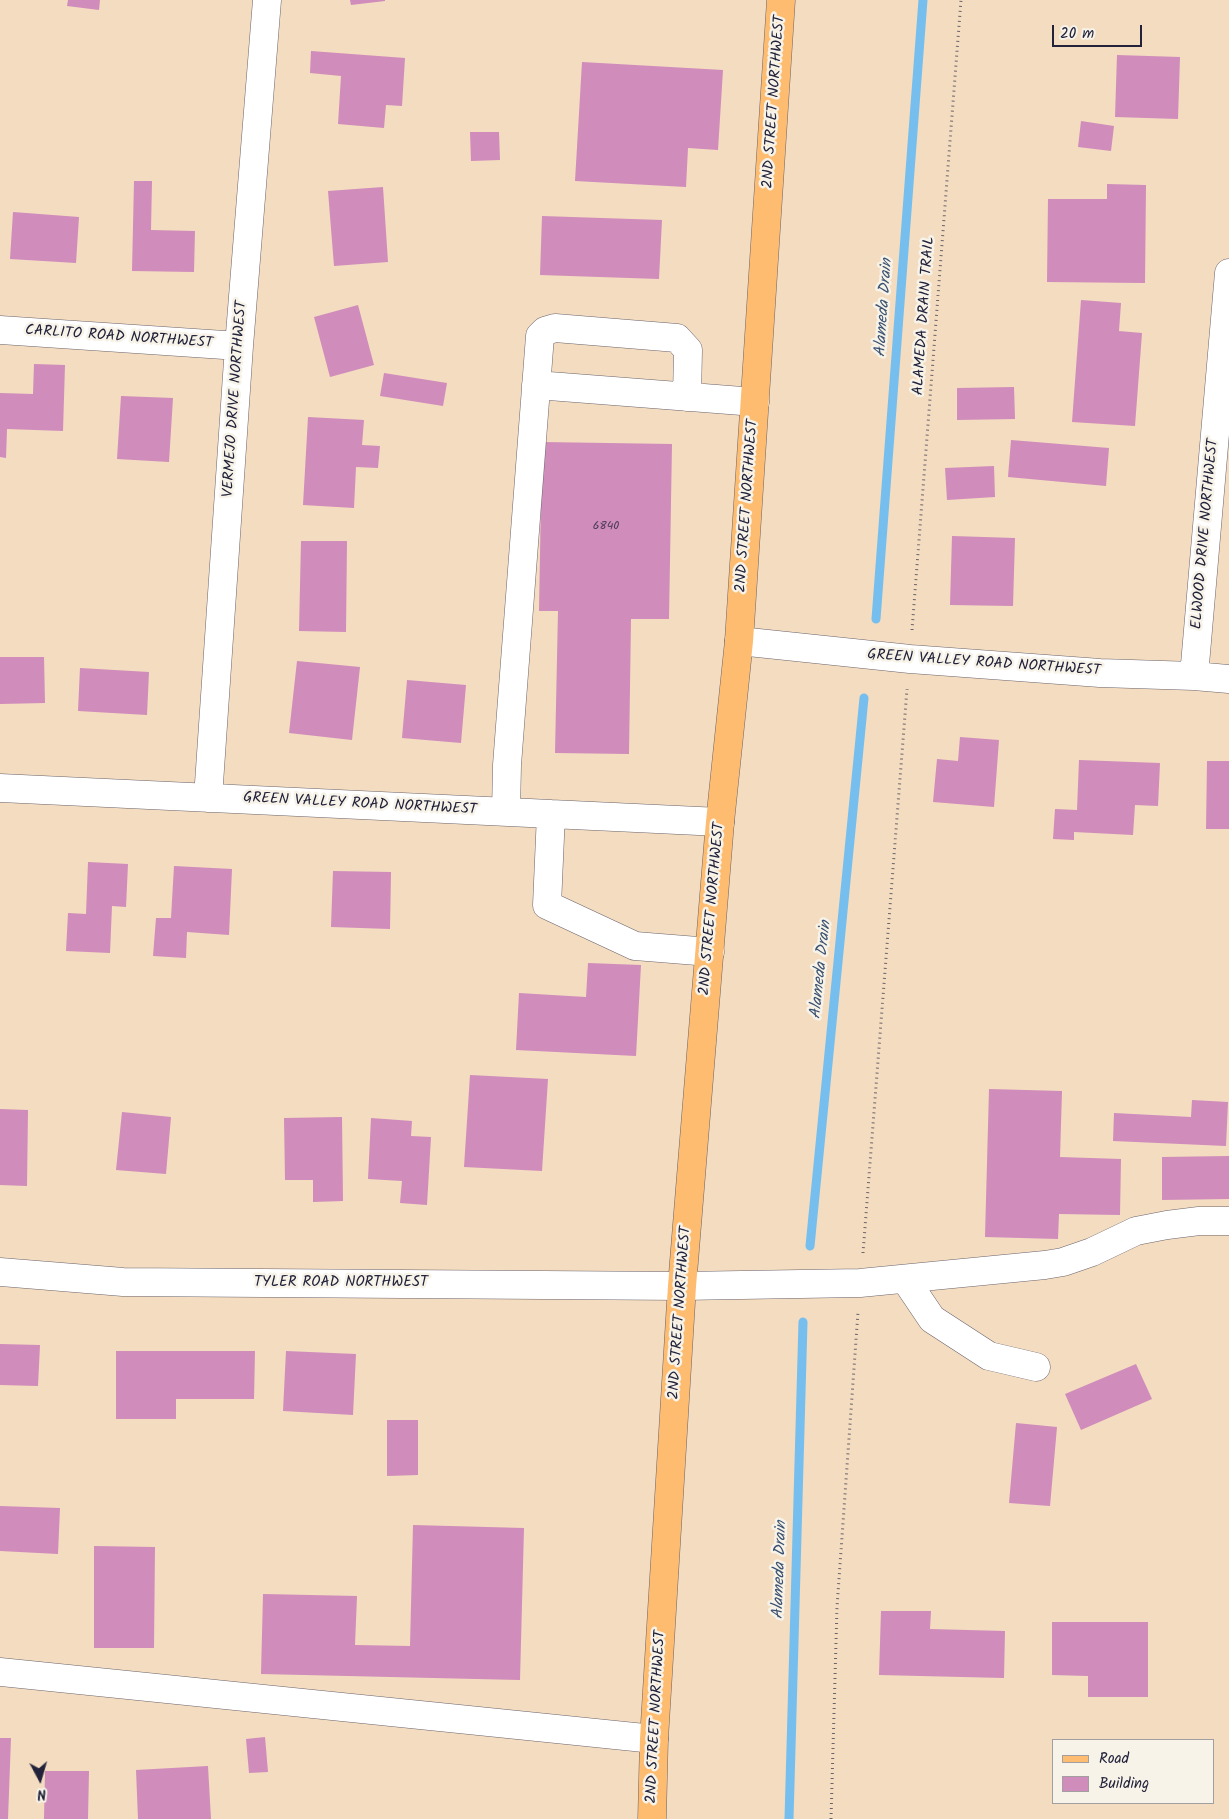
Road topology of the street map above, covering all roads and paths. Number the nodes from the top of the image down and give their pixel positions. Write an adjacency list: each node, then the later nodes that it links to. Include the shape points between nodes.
1 (267, 0): 6 (street, VERMEJO DRIVE NORTHWEST)
2 (781, 0): 9 (main road, 2ND STREET NORTHWEST)
3 (961, 0): 10 (path, ALAMEDA DRAIN TRAIL)
4 (1229, 273): 12 (street, ELWOOD DRIVE NORTHWEST)
5 (0, 330): 6 (street, CARLITO ROAD NORTHWEST)
6 (239, 346): 15 (street, VERMEJO DRIVE NORTHWEST)
7 (536, 385): 8 (street); 8 (street, via 540,336 555,328 677,338 688,350); 16 (street)
8 (687, 396): 9 (street)
9 (755, 402): 11 (main road, 2ND STREET NORTHWEST)
10 (912, 634)
11 (740, 641): 12 (street, GREEN VALLEY ROAD NORTHWEST, via 919,660); 18 (main road, 2ND STREET NORTHWEST)
12 (1194, 676): 13 (street, GREEN VALLEY ROAD NORTHWEST)
13 (1229, 679)
14 (0, 788): 15 (street, GREEN VALLEY ROAD NORTHWEST)
15 (208, 798): 16 (street, GREEN VALLEY ROAD NORTHWEST)
16 (506, 812): 17 (street, GREEN VALLEY ROAD NORTHWEST)
17 (551, 814): 18 (street, GREEN VALLEY ROAD NORTHWEST); 19 (street, via 547,905 635,946)
18 (720, 822): 19 (main road, 2ND STREET NORTHWEST)
19 (710, 952): 23 (main road, 2ND STREET NORTHWEST)
20 (1229, 1221): 22 (street, TYLER ROAD NORTHWEST, via 1191,1222 1136,1232 1092,1252 1054,1264)
21 (0, 1272): 23 (street, TYLER ROAD NORTHWEST, via 123,1282)
22 (905, 1280): 23 (street, TYLER ROAD NORTHWEST); 24 (street, via 932,1318 989,1356)
23 (682, 1286): 26 (main road, 2ND STREET NORTHWEST)
24 (1036, 1367)
25 (0, 1672): 26 (street)
26 (654, 1739): 27 (main road, 2ND STREET NORTHWEST)
27 (652, 1819)

